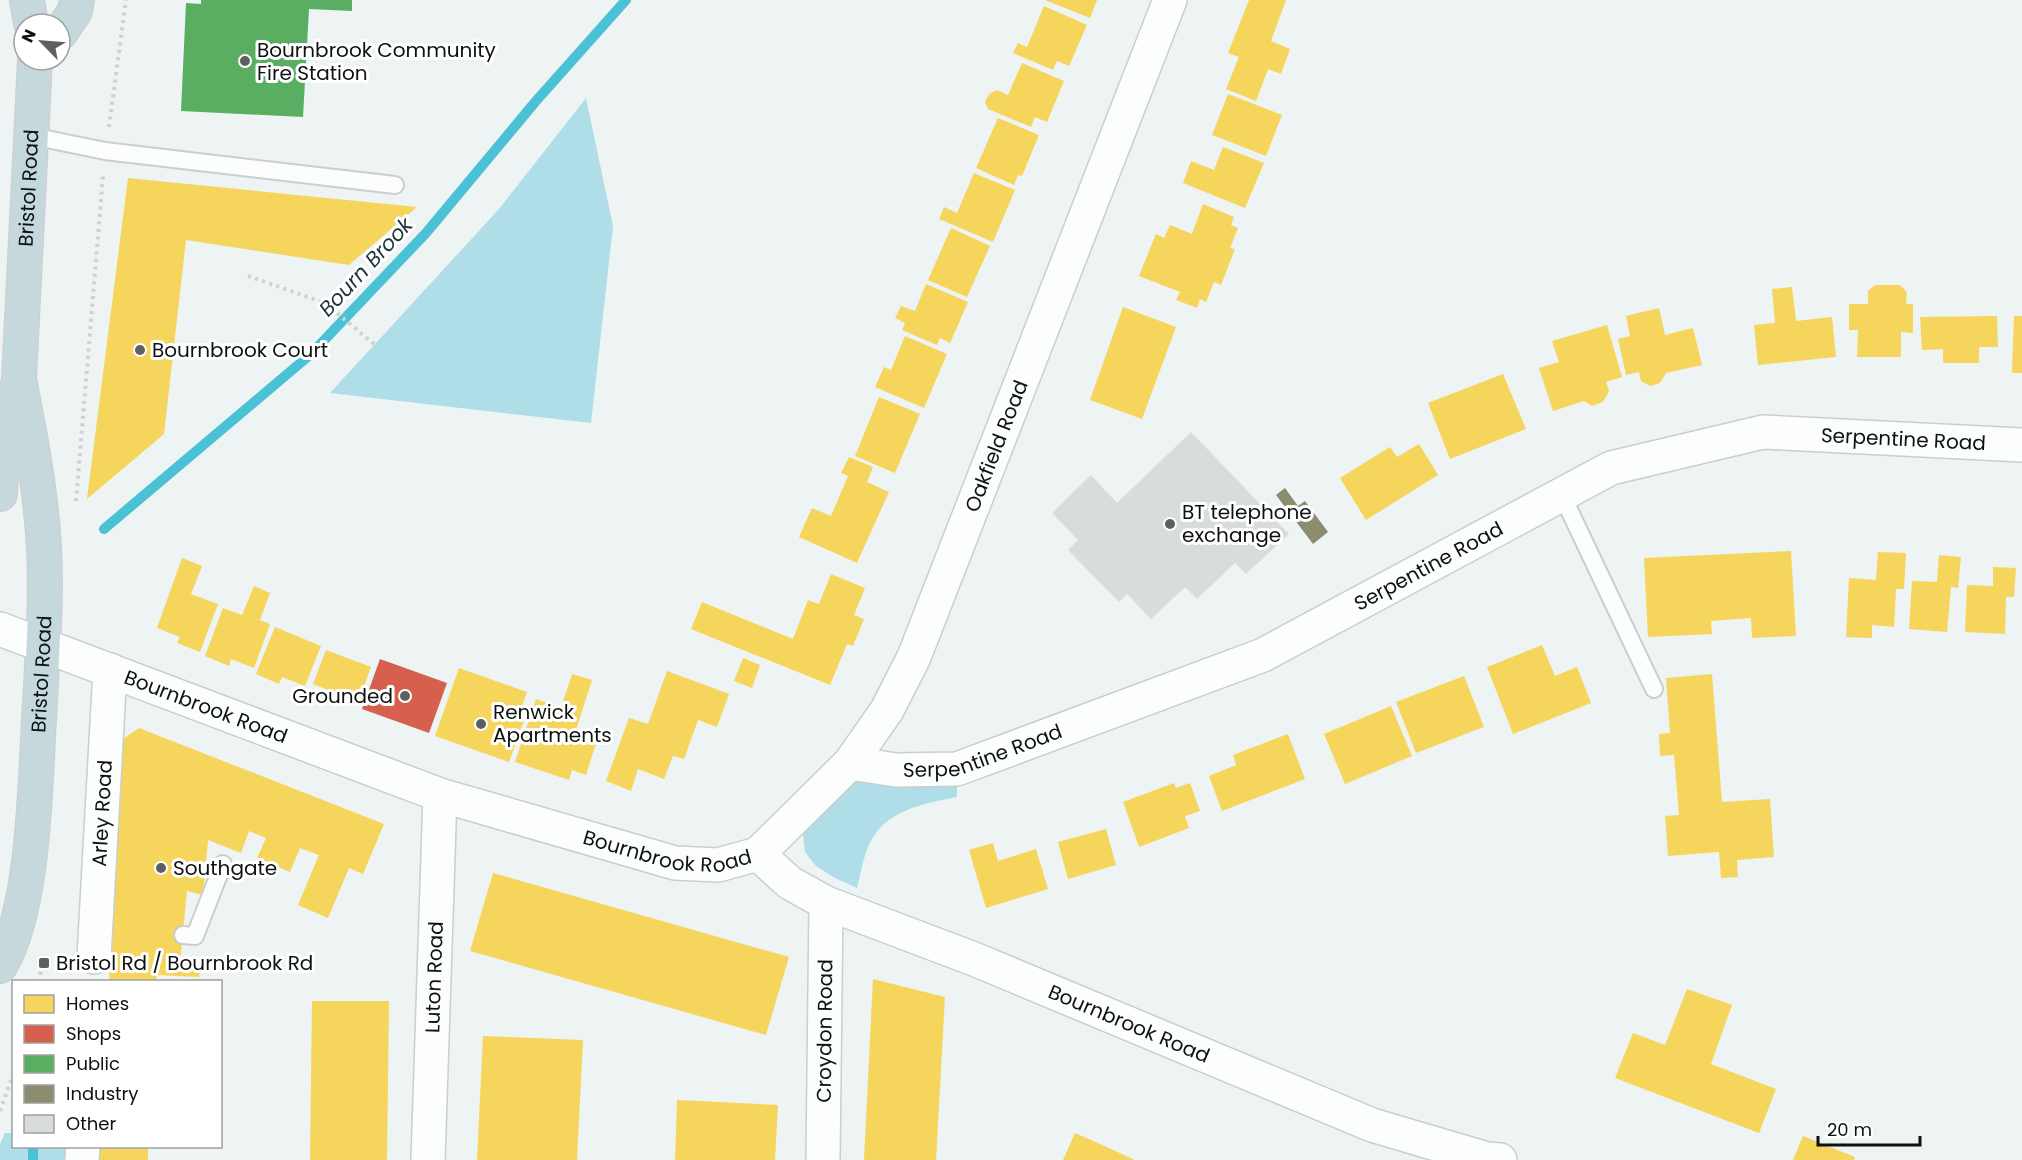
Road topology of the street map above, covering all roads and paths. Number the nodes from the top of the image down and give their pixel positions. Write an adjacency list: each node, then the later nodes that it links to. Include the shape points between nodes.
1 (77, 0): 4 (highway)
2 (126, 0): 7 (path)
3 (1170, 0): 19 (street, Oakfield Road, via 914,657 887,710)
4 (72, 15)
5 (37, 72): 6 (highway, Bristol Road)
6 (32, 136): 7 (lane); 11 (highway, Bristol Road)
7 (105, 151): 8 (lane)
8 (395, 185)
9 (248, 276): 10 (path, via 325,303)
10 (374, 344)
11 (19, 380): 13 (highway, Bristol Road); 16 (highway, Bristol Road, via 43,535)
12 (2022, 445): 14 (street, Serpentine Road, via 1763,432 1611,468)
13 (0, 494)
14 (1562, 495): 18 (lane); 19 (street, Serpentine Road, via 1263,656 957,769 896,770)
15 (0, 629): 16 (street, Bournbrook Road)
16 (43, 644): 17 (street, Bournbrook Road); 26 (highway, Bristol Road, via 26,880 12,947)
17 (110, 670): 20 (street, Bournbrook Road); 25 (street, Arley Road)
18 (1654, 689)
19 (850, 763): 21 (street, Oakfield Road)
20 (440, 795): 21 (street, Bournbrook Road, via 675,863 718,865); 29 (street, Luton Road)
21 (758, 854): 23 (street, Bournbrook Road, via 790,883)
22 (223, 864): 24 (lane, via 195,936)
23 (826, 903): 30 (street, Croydon Road); 31 (street, Bournbrook Road, via 974,959 1372,1125)
24 (183, 934)
25 (98, 953)
26 (0, 966)
27 (12, 1077): 28 (path)
28 (0, 1111)
29 (428, 1160)
30 (823, 1160)
31 (1490, 1160)

